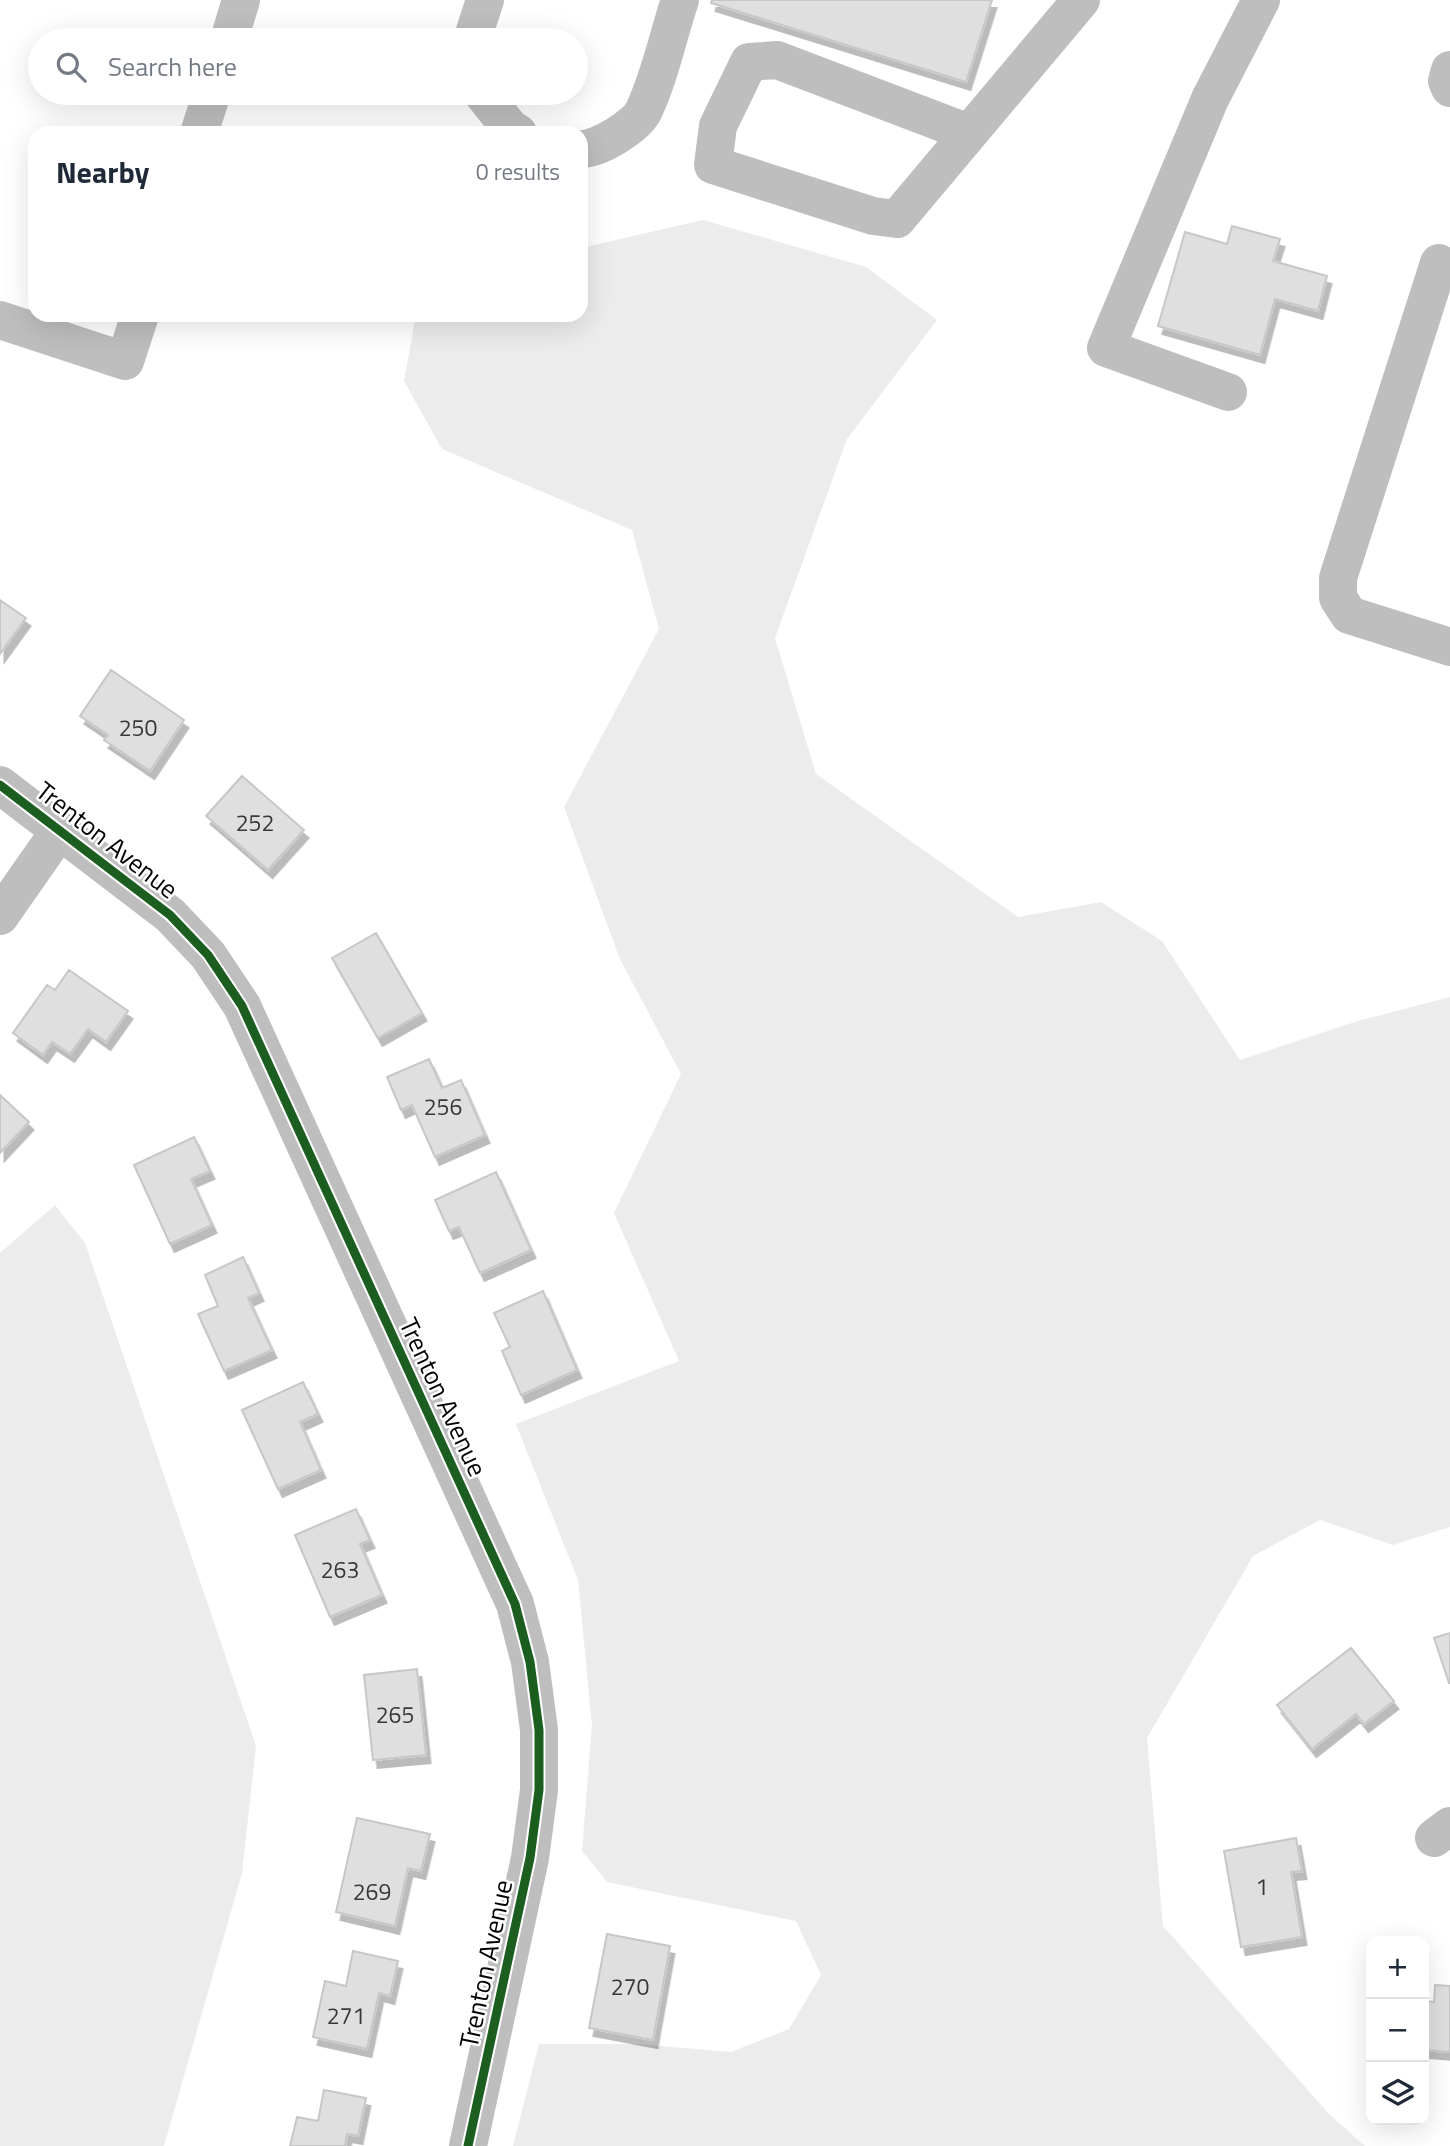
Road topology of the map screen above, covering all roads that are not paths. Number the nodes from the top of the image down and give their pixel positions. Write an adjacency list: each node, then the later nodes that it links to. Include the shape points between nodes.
1 (241, 0): 6 (street)
2 (485, 0): 7 (street)
3 (680, 0): 15 (street, via 643,112 614,137)
4 (1080, 0): 14 (street)
5 (1261, 0): 19 (street, via 1210,99 1106,348)
6 (233, 28)
7 (476, 28)
8 (1450, 70): 9 (street)
9 (1450, 88)
10 (208, 105): 12 (street)
11 (492, 105): 13 (street)
12 (202, 126)
13 (508, 126)
14 (969, 133): 14 (street, via 897,219 873,216 713,164 718,126 749,62 777,60)
15 (588, 149)
16 (1439, 263): 20 (street, via 1338,578 1338,598 1349,615)
17 (0, 320): 18 (street, via 125,361)
18 (138, 322)
19 (1228, 392)
20 (1450, 647)
21 (0, 785): 22 (street, Trenton Avenue)
22 (60, 830): 23 (street); 24 (street, Trenton Avenue, via 170,915 208,955 242,1006 514,1604 532,1675 539,1730 539,1790 530,1858)
23 (0, 916)
24 (468, 2146)

